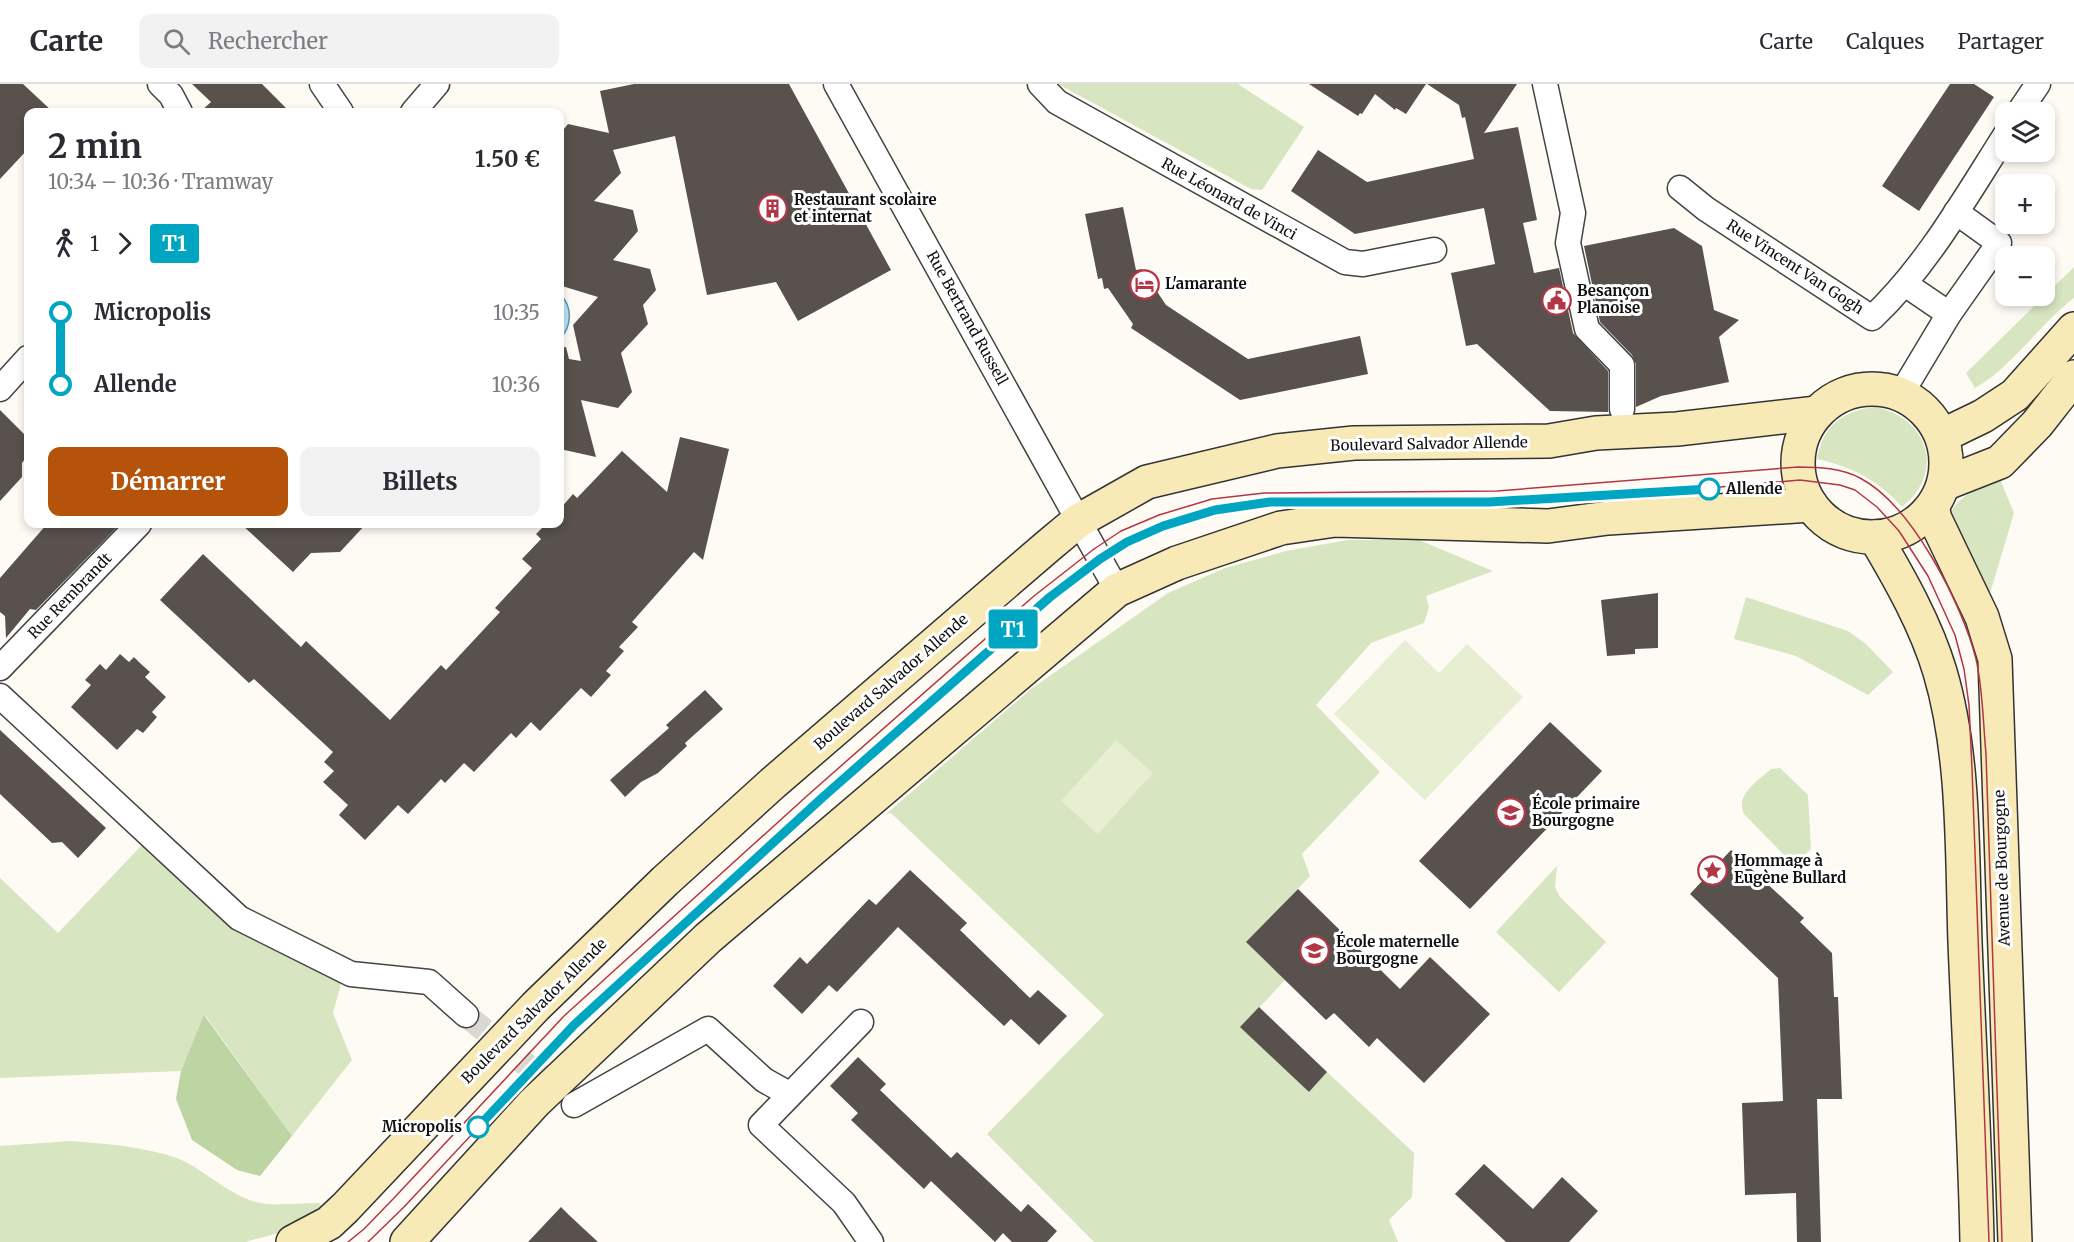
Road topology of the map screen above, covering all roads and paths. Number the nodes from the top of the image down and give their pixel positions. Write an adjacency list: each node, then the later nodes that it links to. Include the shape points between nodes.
1 (160, 84): 7 (street)
2 (322, 84): 8 (street)
3 (437, 84): 9 (street)
4 (836, 84): 26 (street, Rue Bertrand Russell)
5 (1041, 84): 13 (street, Rue Léonard de Vinci, via 1057,102 1345,262 1363,264)
6 (1545, 84): 21 (street, via 1573,213 1568,243 1587,329 1622,365)
7 (178, 108)
8 (337, 108)
9 (416, 108)
10 (1995, 151): 12 (street, Rue Vincent Van Gogh)
11 (1680, 188): 14 (street, Rue Vincent Van Gogh, via 1872,318)
12 (1956, 212): 14 (street, Rue Vincent Van Gogh); 15 (street, via 1999,243)
13 (1434, 250)
14 (1905, 284): 15 (street)
15 (1949, 314): 20 (street)
16 (2074, 329): 23 (street, via 2014,395 1983,416)
17 (24, 362): 19 (street)
18 (2074, 377): 24 (street, via 2000,462)
19 (2, 386)
20 (1901, 394): 22 (street, via 1879,389 1856,390); 23 (street, via 1924,410)
21 (1622, 409)
22 (1817, 413): 25 (street, via 1799,448 1800,480); 26 (street, Boulevard Salvador Allende, via 1677,429 1596,433 1549,441 1354,443 1277,451 1146,482)
23 (1941, 433): 24 (street, via 1946,458)
24 (1938, 495): 28 (street, via 1911,527); 40 (street, Avenue de Bourgogne, via 1935,519 1982,617 1995,659)
25 (1811, 505): 28 (street, via 1828,523 1851,534); 29 (street, via 1608,518 1548,526 1335,519 1281,528 1177,563)
26 (1078, 521): 29 (street, Rue Bertrand Russell); 36 (street, Boulevard Salvador Allende, via 664,881 536,1006 345,1208 329,1223)
27 (135, 528): 30 (street, Rue Rembrandt)
28 (1875, 537): 39 (street, via 1933,650 1953,734 1961,819)
29 (1117, 591): 37 (street, via 708,938 527,1111)
30 (0, 668)
31 (0, 696): 32 (street, via 239,918 351,974 429,982)
32 (466, 1015)
33 (861, 1022): 34 (street)
34 (789, 1094): 35 (street, via 764,1080 708,1029); 38 (street, via 761,1125 844,1203)
35 (574, 1105)
36 (293, 1242)
37 (407, 1242)
38 (871, 1242)
39 (1977, 1242)
40 (2015, 1242)

